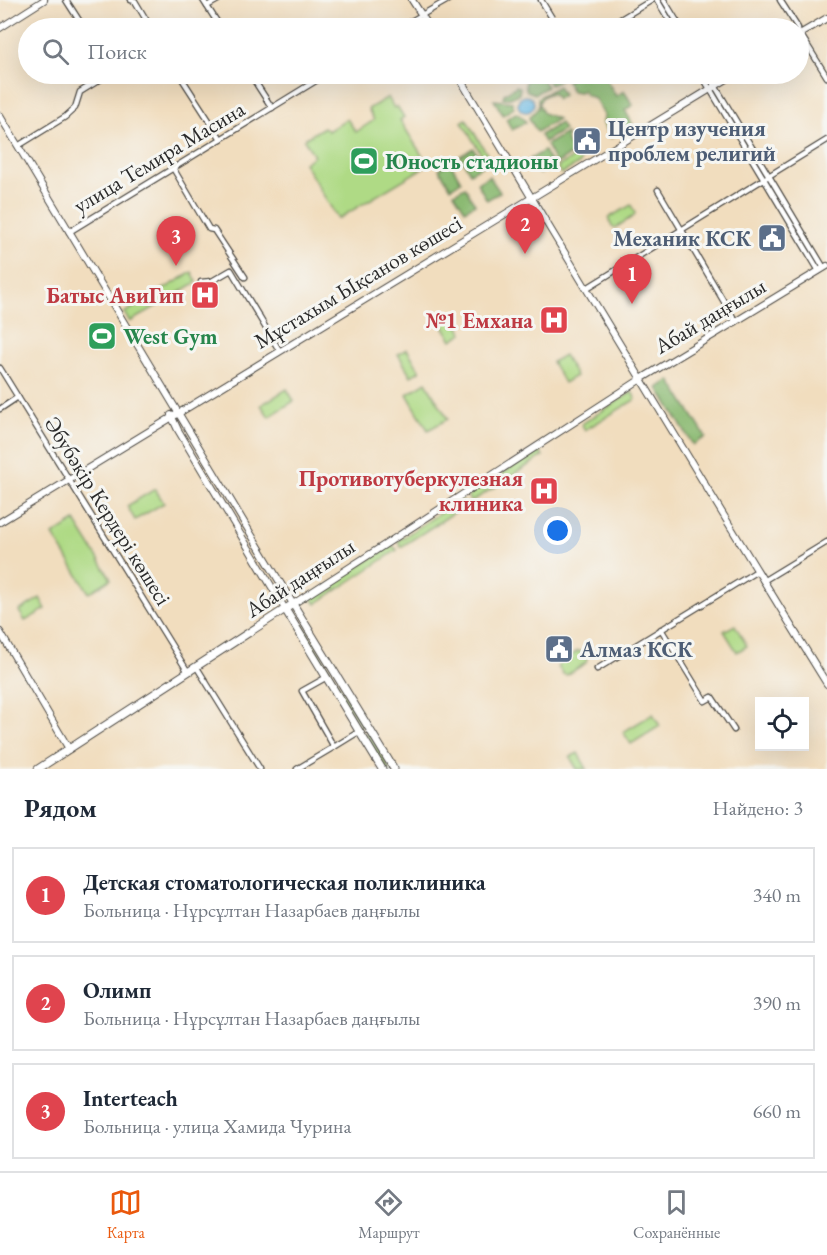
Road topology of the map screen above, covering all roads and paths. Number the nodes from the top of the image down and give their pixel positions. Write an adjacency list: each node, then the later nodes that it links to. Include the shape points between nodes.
1 (44, 0): 26 (street)
2 (66, 0): 14 (street)
3 (132, 0): 15 (street)
4 (203, 0): 12 (street)
5 (218, 0): 12 (street)
6 (412, 0): 13 (street)
7 (448, 0): 13 (street)
8 (541, 0): 19 (street)
9 (654, 0): 20 (street); 21 (street)
10 (664, 0): 22 (street)
11 (780, 0): 23 (street)
12 (207, 6): 16 (street)
13 (422, 15): 17 (street); 18 (street)
14 (78, 18)
15 (145, 18)
16 (215, 18)
17 (417, 18)
18 (424, 18)
19 (552, 18)
20 (623, 18)
21 (667, 18)
22 (675, 18)
23 (791, 18)
24 (827, 18): 25 (street)
25 (809, 27)
26 (0, 28)
27 (809, 48): 28 (street)
28 (827, 77)
29 (93, 84): 42 (street, via 80,92 75,108 65,117)
30 (185, 84): 40 (street)
31 (256, 84): 38 (street)
32 (311, 84): 38 (street, улица Темира Масина)
33 (464, 84): 46 (street)
34 (710, 84): 37 (street)
35 (712, 84): 37 (street)
36 (718, 84): 37 (street, Мұстахым Ықсанов көшесі)
37 (713, 87): 44 (street); 46 (street, Мұстахым Ықсанов көшесі)
38 (272, 108): 40 (street, улица Темира Масина)
39 (0, 116): 42 (street)
40 (221, 139): 43 (street, улица Темира Масина)
41 (827, 140): 44 (street)
42 (18, 146): 47 (street)
43 (173, 168): 47 (street, улица Темира Масина); 50 (street, via 209,229 214,230)
44 (767, 178): 48 (street); 49 (street)
45 (658, 190): 48 (street)
46 (531, 197): 52 (street); 54 (street, Мұстахым Ықсанов көшесі)
47 (69, 231): 58 (street)
48 (681, 231): 52 (street); 53 (street)
49 (824, 269): 53 (street, Абай даңғылы)
50 (244, 277)
51 (201, 282): 54 (street, via 231,270)
52 (587, 288): 56 (street)
53 (736, 321): 56 (street, Абай даңғылы)
54 (279, 350): 60 (street, Мұстахым Ықсанов көшесі)
55 (0, 368): 57 (street, Әбубәкір Кердері көшесі)
56 (641, 379): 65 (street); 67 (street, Абай даңғылы)
57 (18, 398): 59 (street); 62 (street, Әбубәкір Кердері көшесі)
58 (173, 405): 60 (street); 61 (street)
59 (0, 409)
60 (178, 413): 61 (street, Мұстахым Ықсанов көшесі); 67 (street)
61 (171, 418): 62 (street, Мұстахым Ықсанов көшесі); 68 (street)
62 (69, 479): 63 (street, Мұстахым Ықсанов көшесі); 73 (street, Әбубәкір Кердері көшесі)
63 (0, 522)
64 (827, 542): 66 (street)
65 (757, 571): 66 (street); 69 (street)
66 (763, 581): 75 (street)
67 (293, 604): 68 (main road, Абай даңғылы); 76 (main road)
68 (285, 609): 71 (main road, Абай даңғылы); 74 (main road)
69 (661, 629): 72 (street); 77 (street, via 705,701 712,697)
70 (0, 632): 80 (street)
71 (196, 666): 73 (main road, Абай даңғылы); 82 (street)
72 (597, 669)
73 (188, 672): 80 (main road, Абай даңғылы)
74 (327, 676): 78 (main road); 79 (street, via 302,691)
75 (827, 684)
76 (368, 726): 78 (main road); 85 (main road)
77 (734, 730)
78 (360, 731): 79 (street); 84 (main road)
79 (334, 747): 83 (street)
80 (69, 749): 81 (main road, Абай даңғылы)
81 (38, 769)
82 (260, 769)
83 (297, 769)
84 (382, 769)
85 (394, 769)

